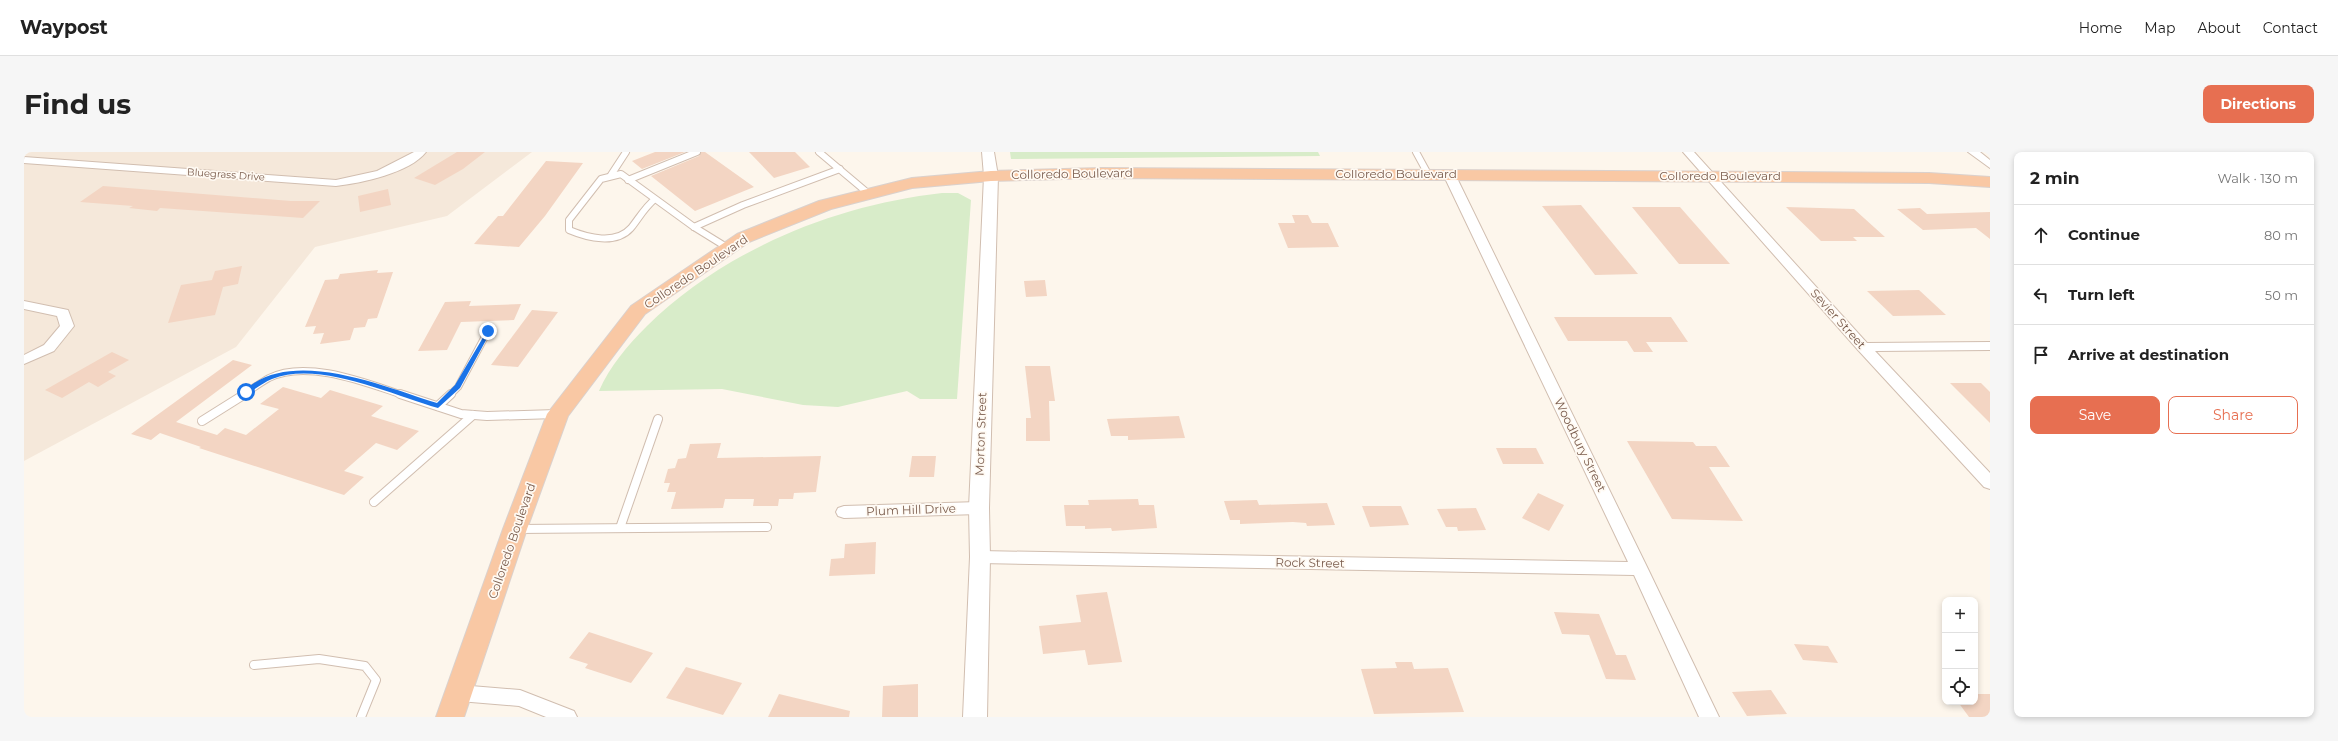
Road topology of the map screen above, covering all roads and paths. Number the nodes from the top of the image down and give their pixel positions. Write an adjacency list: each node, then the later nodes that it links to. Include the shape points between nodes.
1 (421, 152): 9 (street, Bluegrass Drive, via 391,169 362,180 336,183)
2 (626, 152): 14 (lane)
3 (697, 152): 17 (lane)
4 (819, 152): 11 (lane)
5 (988, 152): 15 (street, Morton Street)
6 (1416, 152): 12 (lane)
7 (1688, 152): 16 (street, Sevier Street)
8 (1973, 152): 10 (street)
9 (24, 160)
10 (1990, 165)
11 (840, 170): 19 (lane); 21 (lane, via 743,205)
12 (1428, 174): 13 (highway, Colloredo Boulevard); 15 (highway, Colloredo Boulevard, via 1102,173)
13 (1448, 174): 16 (highway, Colloredo Boulevard); 41 (street, Woodbury Street)
14 (612, 175): 17 (lane, via 620,174); 20 (lane, via 601,179 569,220 569,230 581,236 622,236 645,206)
15 (991, 176): 19 (highway, Colloredo Boulevard, via 912,183); 35 (street, Morton Street)
16 (1711, 176): 18 (highway, Colloredo Boulevard, via 1929,178); 26 (street, Sevier Street)
17 (628, 180): 20 (lane)
18 (1990, 182)
19 (869, 194): 22 (highway, Colloredo Boulevard, via 825,205 743,238)
20 (655, 199): 21 (lane)
21 (694, 227): 22 (lane)
22 (728, 248): 29 (highway, Colloredo Boulevard, via 638,310)
23 (24, 305): 27 (street, via 63,313 67,326 48,348)
24 (488, 331): 28 (lane, via 458,387)
25 (1990, 346): 26 (street)
26 (1863, 348): 33 (street, Sevier Street)
27 (24, 360)
28 (438, 406): 30 (lane, via 461,414); 32 (lane, via 346,376 308,372 286,373 270,378)
29 (558, 414): 30 (lane); 39 (highway, Colloredo Boulevard)
30 (473, 415): 34 (lane)
31 (658, 419): 38 (lane)
32 (202, 421)
33 (1990, 483)
34 (374, 502)
35 (979, 508): 36 (street, Plum Hill Drive); 40 (street, Morton Street)
36 (844, 512)
37 (767, 527): 38 (lane)
38 (620, 528): 39 (lane)
39 (515, 529): 43 (highway, Colloredo Boulevard)
40 (980, 557): 41 (street, Rock Street); 47 (street, Morton Street)
41 (1640, 569): 48 (street, Woodbury Street)
42 (254, 665): 44 (lane, via 319,659 365,666 376,680)
43 (459, 693): 45 (highway, Colloredo Boulevard); 46 (street, via 520,698)
44 (361, 717)
45 (450, 717)
46 (567, 717)
47 (975, 717)
48 (1709, 717)

